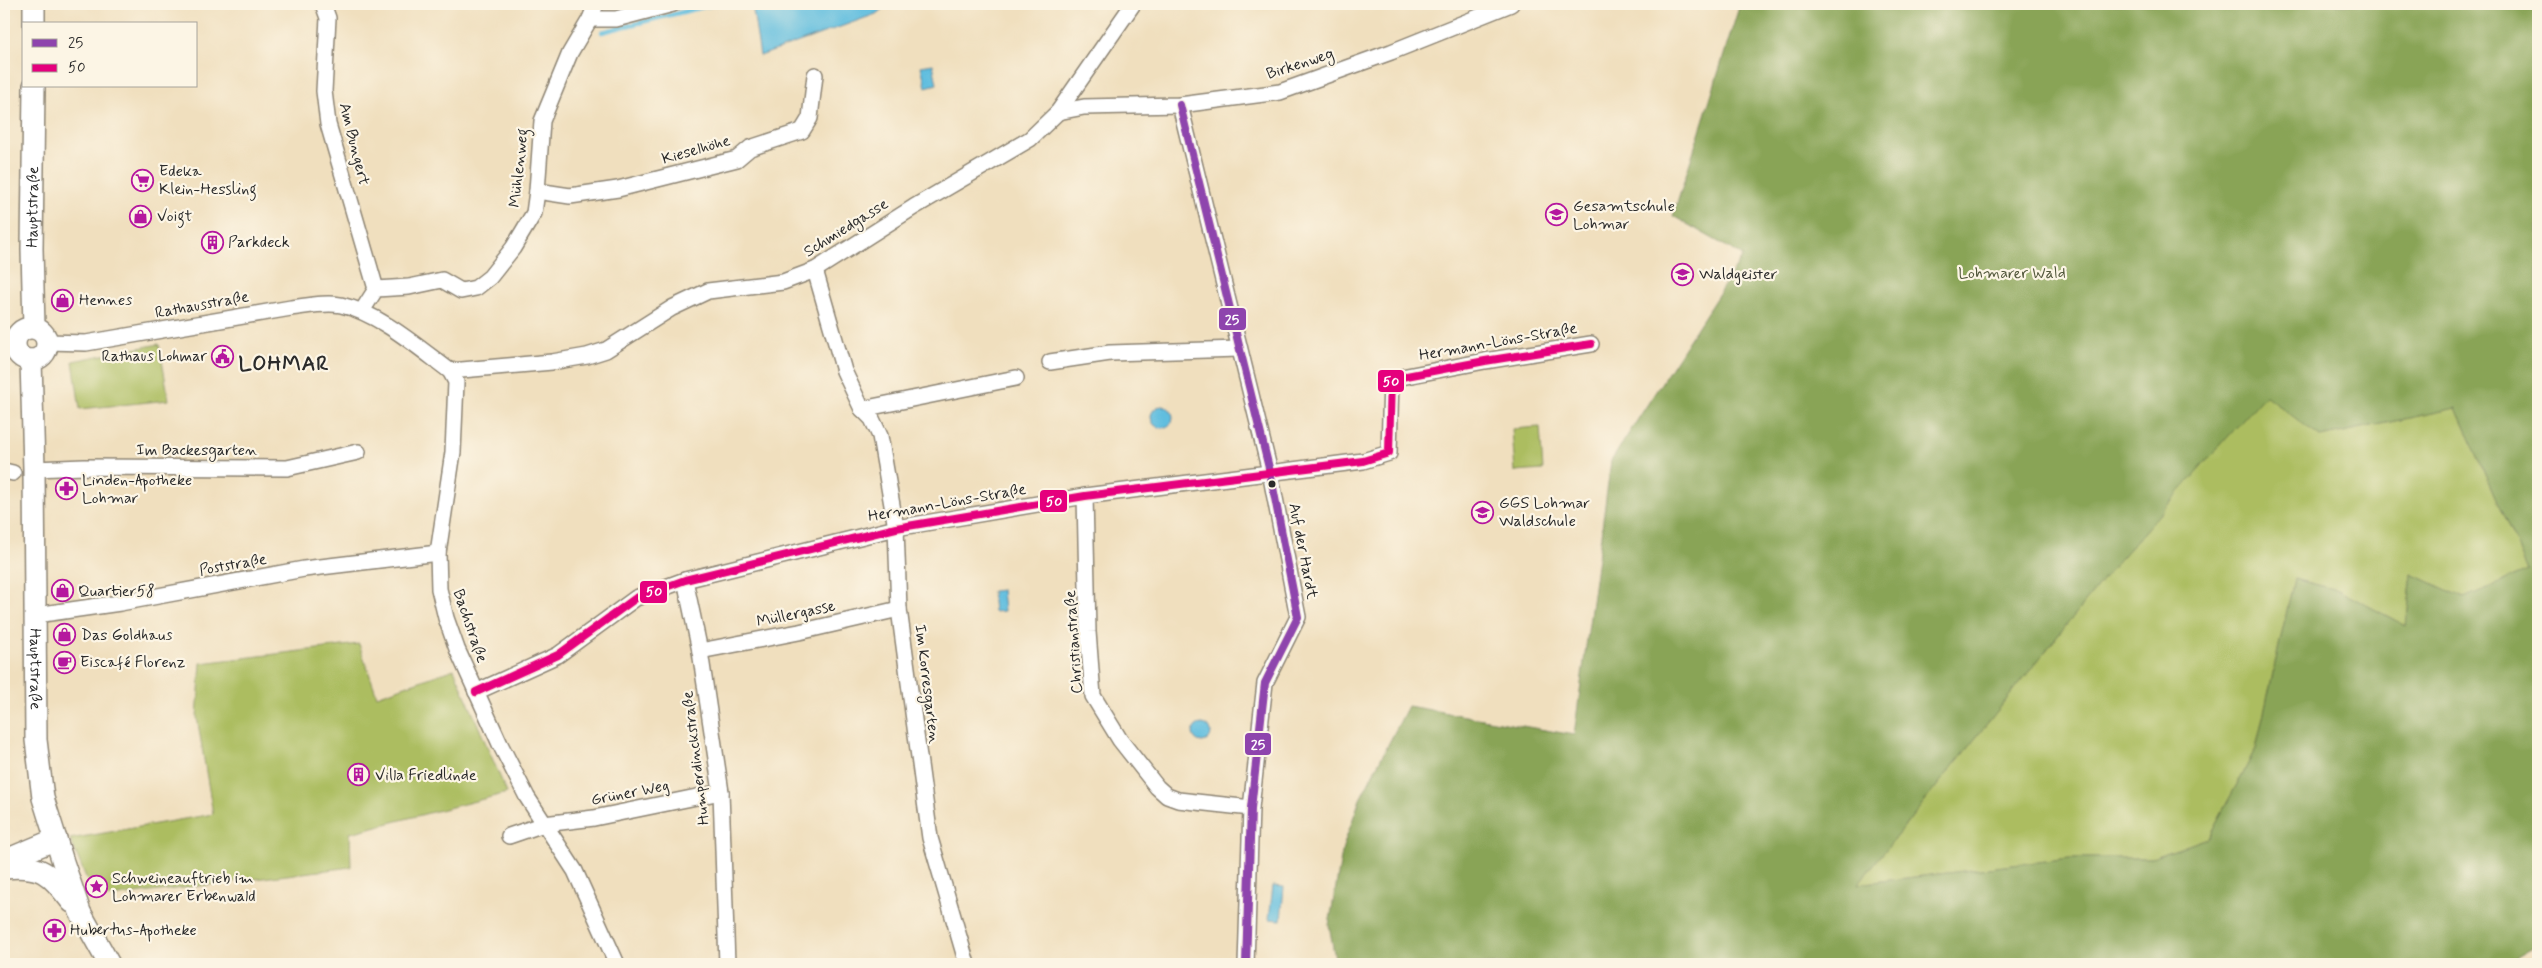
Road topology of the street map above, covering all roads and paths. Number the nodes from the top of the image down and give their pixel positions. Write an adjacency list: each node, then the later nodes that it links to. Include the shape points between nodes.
1 (34, 4): 8 (main road)
2 (323, 4): 15 (street, Am Bungert, via 328,18 324,91 328,124)
3 (596, 4): 7 (street, Mühlenweg)
4 (673, 4): 7 (street, via 616,19)
5 (1133, 4): 12 (street, Schmiedgasse)
6 (1511, 4): 11 (street, Birkenweg, via 1280,92)
7 (590, 18): 13 (street, Mühlenweg, via 570,53 542,121)
8 (34, 22)
9 (815, 75): 13 (street, Kieselhöhe, via 810,118 802,131 750,148 737,159 618,189 570,196)
10 (34, 88): 17 (main road, Hauptstraße, via 32,249)
11 (1180, 105): 12 (street, Birkenweg, via 1084,107); 20 (street, Auf der Hardt)
12 (1058, 112): 14 (street, Schmiedgasse, via 1030,139)
13 (538, 191): 15 (street, Mühlenweg, via 534,213 513,248 490,277 476,288 461,291 442,280)
14 (815, 270): 23 (street, Schmiedgasse, via 783,282 708,290 672,308 606,350 587,356); 25 (street, Im Korresgarten, via 836,347)
15 (376, 289): 16 (street)
16 (362, 311): 17 (street, Rathausstraße, via 324,304 86,343); 23 (street)
17 (40, 335): 18 (main road, via 23,329); 21 (main road, via 41,357)
18 (9, 344): 21 (main road, via 21,357)
19 (1591, 344): 28 (street, Hermann-Löns-Straße, via 1485,360 1391,379 1389,454 1363,461)
20 (1238, 349): 22 (street, via 1110,354); 28 (street, Auf der Hardt)
21 (31, 360): 27 (main road, Hauptstraße)
22 (1050, 362)
23 (450, 371): 31 (street, Bachstraße, via 456,382 453,452)
24 (1016, 378): 25 (street)
25 (862, 409): 30 (street, Im Korresgarten, via 872,419 880,436)
26 (358, 452): 27 (street, Im Backesgarten, via 286,468)
27 (34, 469): 34 (main road, Hauptstraße)
28 (1270, 472): 29 (street, Hermann-Löns-Straße); 38 (street, Auf der Hardt, via 1298,617 1265,683)
29 (1086, 496): 30 (street, Hermann-Löns-Straße); 38 (street, Christianstraße, via 1088,632 1093,696 1120,740 1157,788 1167,796)
30 (896, 528): 32 (street, Hermann-Löns-Straße); 33 (street, Im Korresgarten)
31 (438, 552): 34 (street, Poststraße, via 304,570); 36 (street, Bachstraße, via 439,589 446,618)
32 (685, 580): 35 (street, Humperdinckstraße); 36 (street, Hermann-Löns-Straße, via 636,598 558,655)
33 (899, 609): 35 (street, Müllergasse); 48 (street, Im Korresgarten, via 930,838)
34 (36, 615): 41 (main road, Hauptstraße, via 36,740 43,798)
35 (700, 650): 37 (street, Humperdinckstraße)
36 (476, 692): 39 (street, Bachstraße)
37 (721, 792): 39 (street, Grüner Weg, via 594,818); 47 (street, Humperdinckstraße)
38 (1251, 808): 49 (street, Auf der Hardt)
39 (544, 824): 40 (street, Grüner Weg); 46 (street, Bachstraße, via 583,886)
40 (508, 836)
41 (56, 839): 42 (main road); 44 (main road, Hauptstraße)
42 (4, 861)
43 (4, 868): 44 (main road, via 32,866 44,872)
44 (80, 912): 45 (main road, Hauptstraße)
45 (109, 964)
46 (617, 964)
47 (727, 964)
48 (967, 964)
49 (1246, 964)

